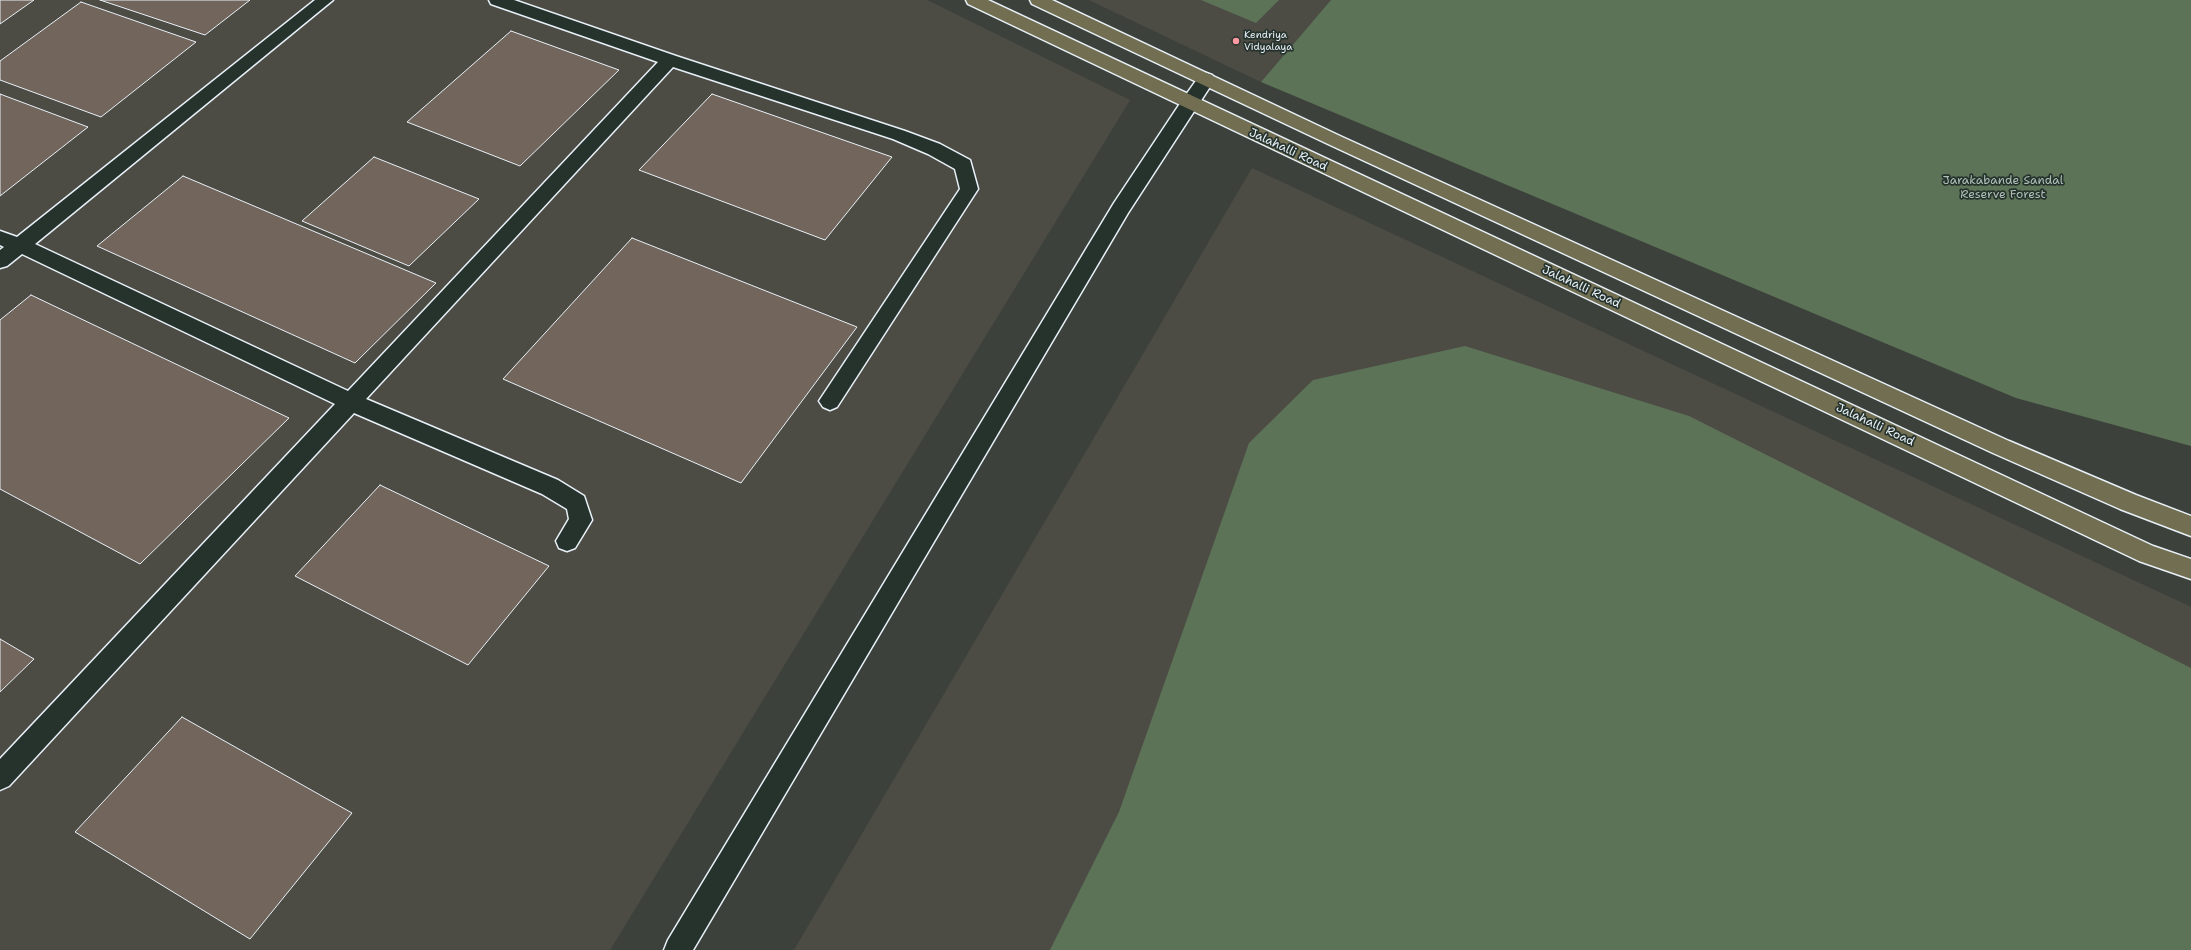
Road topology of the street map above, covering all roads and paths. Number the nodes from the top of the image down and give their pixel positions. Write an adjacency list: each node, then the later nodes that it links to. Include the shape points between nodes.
1 (325, 0): 9 (street)
2 (497, 0): 5 (street)
3 (974, 0): 7 (main road, Jalahalli Road)
4 (1038, 0): 6 (main road)
5 (670, 60): 11 (street, via 899,135 934,149 963,165 969,189); 12 (street)
6 (1206, 79): 7 (street); 13 (main road, via 2000,447)
7 (1189, 103): 15 (main road, Jalahalli Road, via 2147,554); 17 (street, via 1121,208)
8 (0, 238): 9 (street)
9 (20, 245): 10 (street); 12 (street)
10 (0, 261)
11 (830, 401)
12 (352, 402): 14 (street, via 550,487 576,503 581,520); 16 (street)
13 (2191, 526)
14 (566, 541)
15 (2191, 569)
16 (0, 777)
17 (678, 950)

